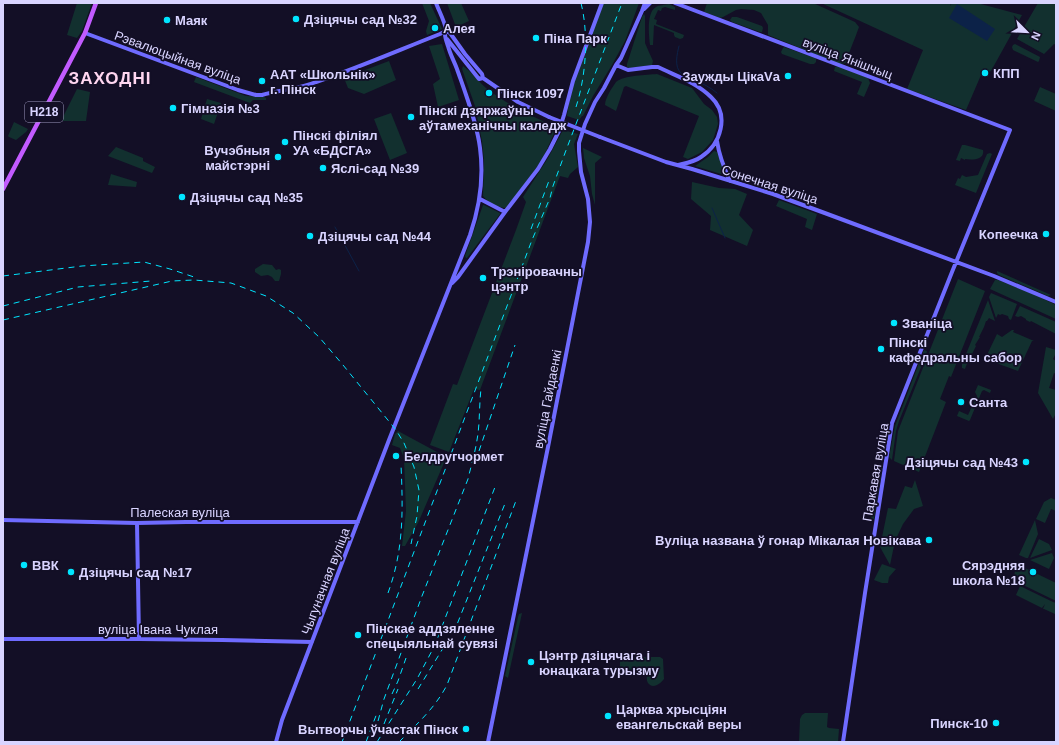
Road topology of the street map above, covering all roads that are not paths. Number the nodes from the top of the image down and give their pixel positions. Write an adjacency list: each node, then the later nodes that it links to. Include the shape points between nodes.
1 (96, 3): 9 (main road, Н218)
2 (436, 3): 8 (street)
3 (602, 3): 21 (street, via 573,81 559,131 538,169)
4 (645, 3): 7 (street, вуліца Гайдаенкі)
5 (650, 3): 7 (street, вуліца Гайдаенкі)
6 (676, 3): 15 (street, вуліца Янішчыц)
7 (642, 11): 12 (street, вуліца Гайдаенкі)
8 (446, 30): 9 (street, Рэвалюцыйная вуліца, via 315,83 262,95 238,90); 10 (street, Чыгуначная вуліца); 14 (street)
9 (85, 33): 19 (main road, Н218)
10 (446, 38): 11 (street); 13 (street, Чыгуначная вуліца)
11 (463, 60): 13 (street, via 458,58); 14 (street, Сонечная вуліца, via 479,79)
12 (616, 65): 16 (street, via 628,70 658,67 701,88 718,105 721,114 721,127); 34 (street, вуліца Гайдаенкі, via 585,124 579,143 581,172 590,214 588,242)
13 (456, 67): 20 (street, Чыгуначная вуліца, via 480,146)
14 (483, 78): 17 (street, Сонечная вуліца, bridge, via 518,102 549,117)
15 (1010, 130): 24 (street, Паркавая вуліца)
16 (716, 141): 17 (street, via 702,157); 18 (street)
17 (678, 165): 18 (street, Сонечная вуліца)
18 (730, 181): 24 (street, Сонечная вуліца)
19 (3, 189)
20 (480, 199): 21 (street); 22 (street, Чыгуначная вуліца)
21 (505, 212): 23 (street)
22 (461, 258): 23 (street); 25 (street, Чыгуначная вуліца)
23 (468, 262): 25 (street)
24 (956, 262): 26 (street, Сонечная вуліца); 35 (street, Паркавая вуліца, via 892,423)
25 (450, 286): 28 (street, Чыгуначная вуліца)
26 (1056, 302)
27 (3, 520): 29 (street, Палеская вуліца)
28 (358, 522): 29 (street, Палеская вуліца); 32 (street, Чыгуначная вуліца)
29 (137, 523): 30 (street)
30 (139, 639): 31 (street, вуліца Івана Чуклая); 32 (street, вуліца Івана Чуклая)
31 (3, 640)
32 (312, 642): 33 (street, Чыгуначная вуліца)
33 (276, 742)
34 (488, 742)
35 (843, 742)

